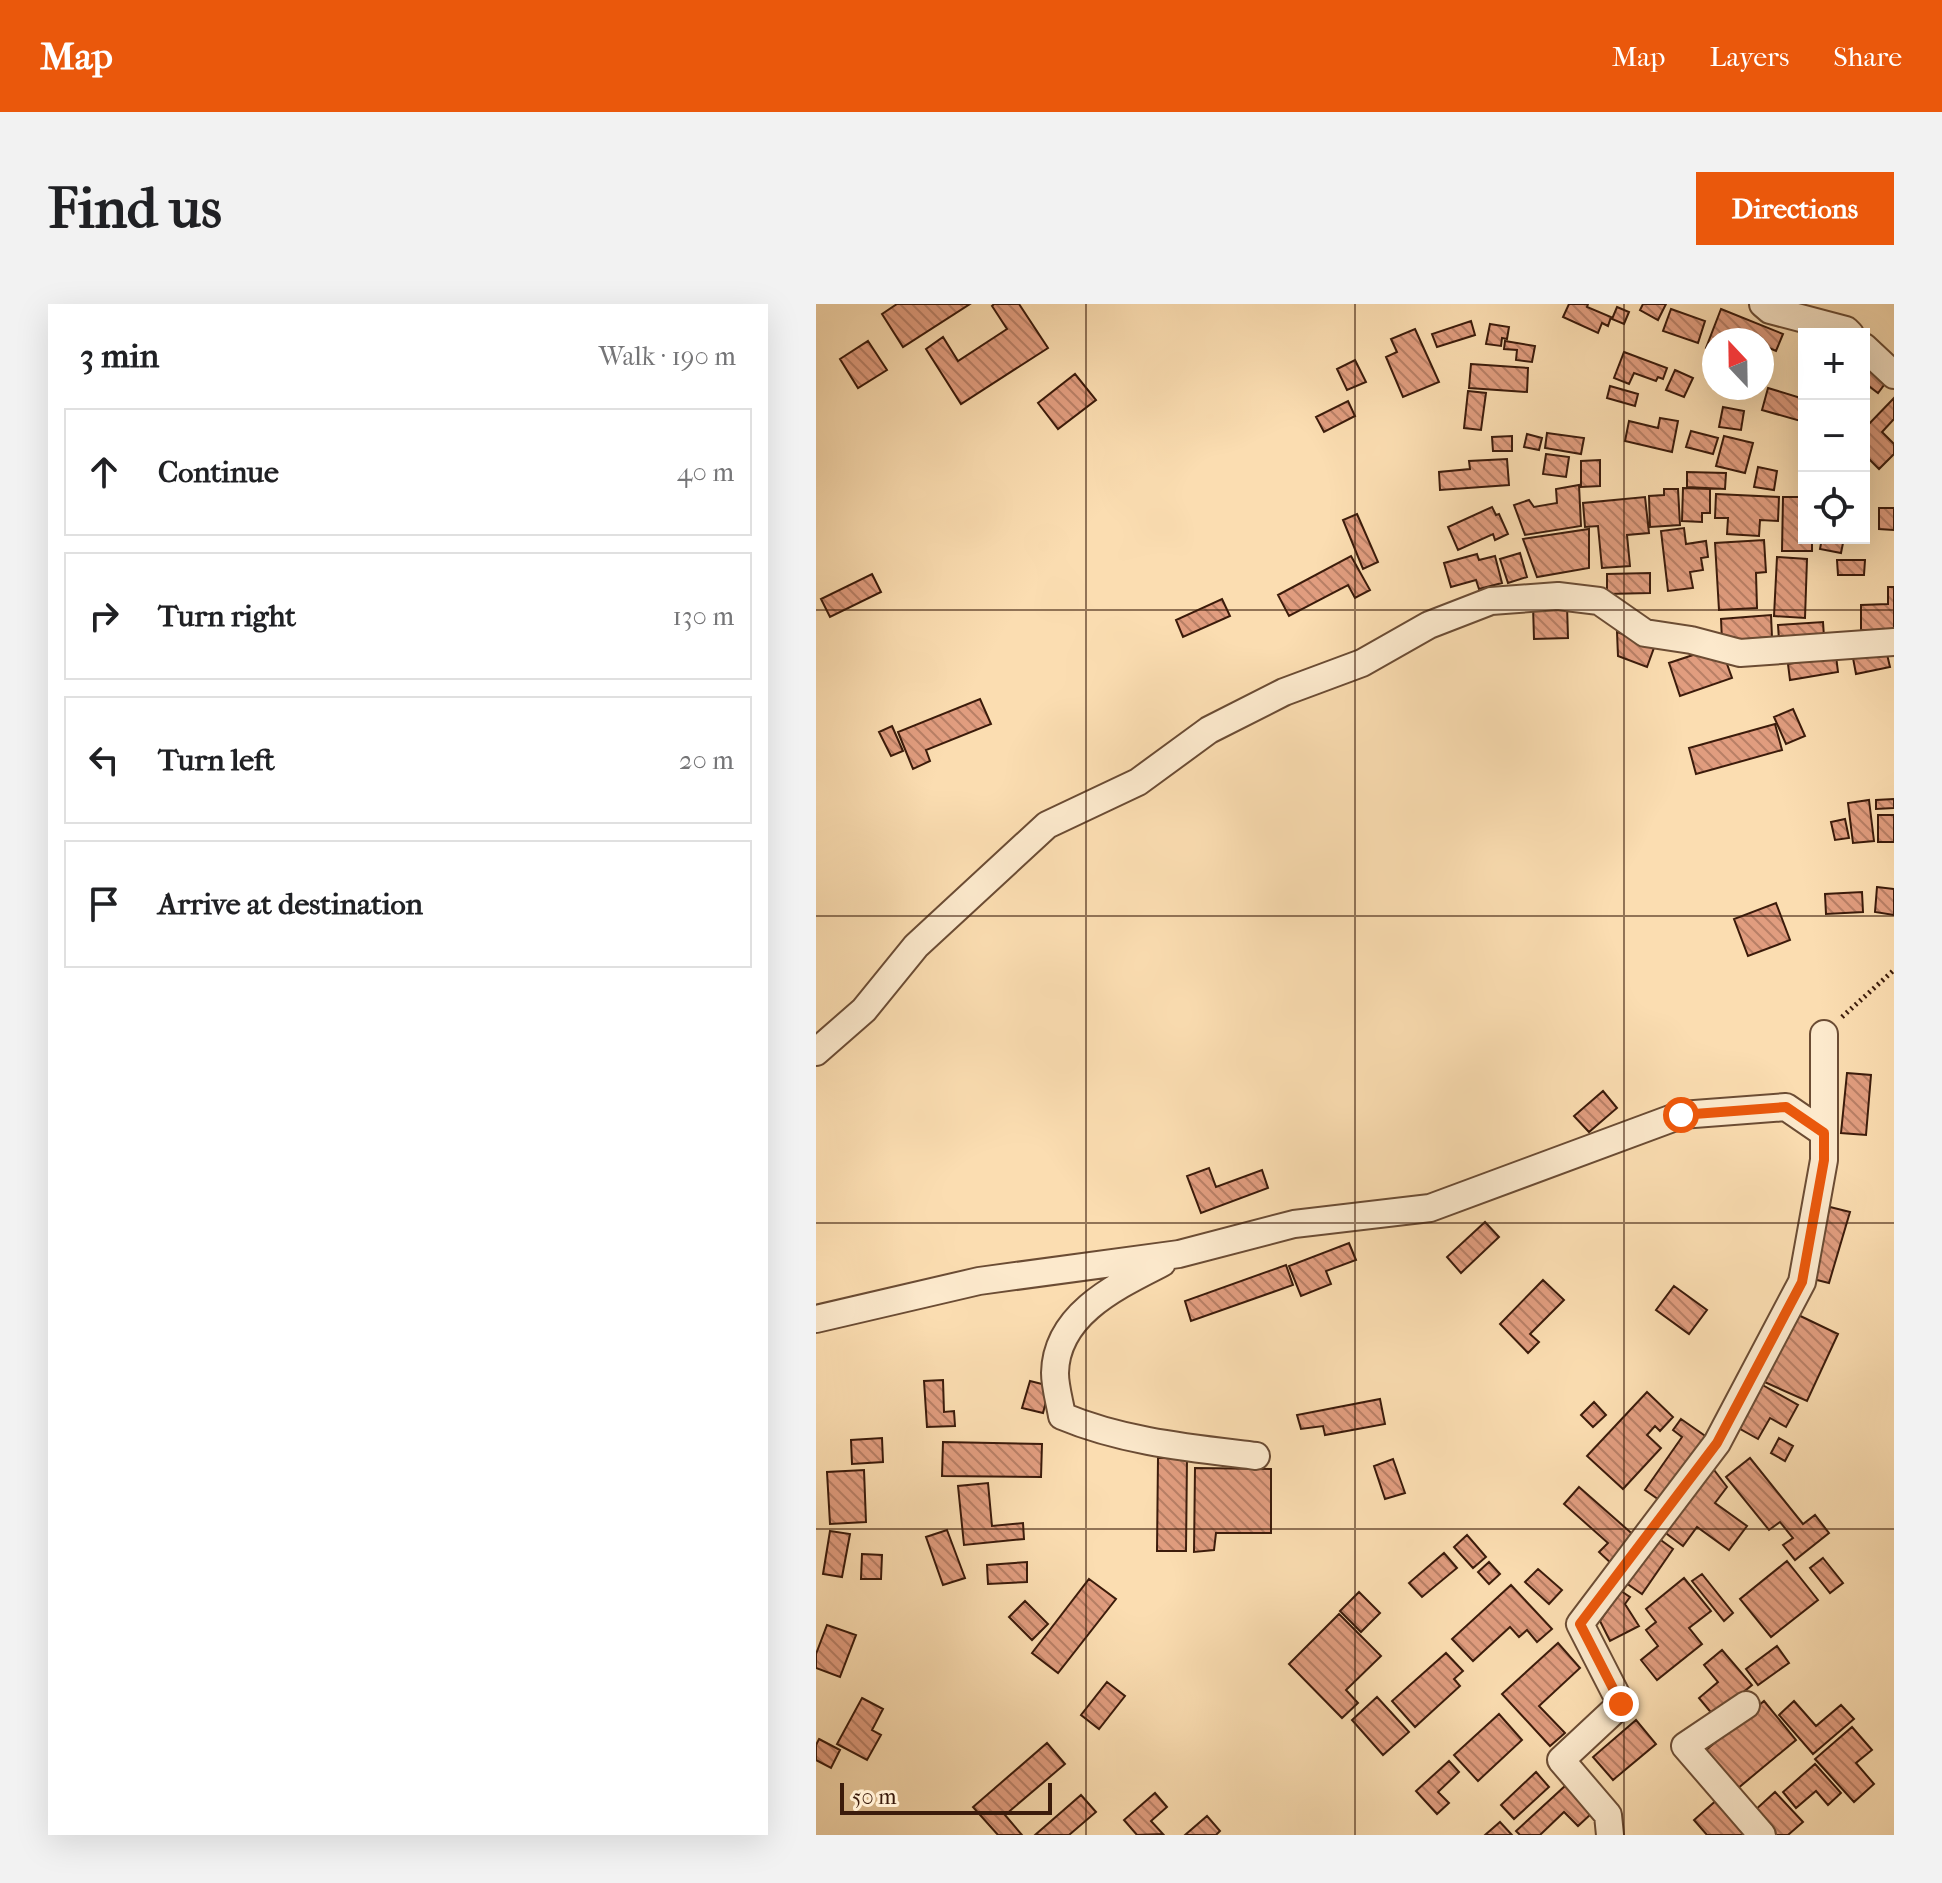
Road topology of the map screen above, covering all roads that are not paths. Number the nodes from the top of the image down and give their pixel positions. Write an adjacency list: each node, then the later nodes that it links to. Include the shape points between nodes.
1 (1763, 304): 2 (street)
2 (1838, 328)
3 (1870, 353): 4 (street)
4 (1894, 375)
5 (1894, 642): 7 (street, via 1740,653 1645,633 1599,601 1558,596 1491,601 1429,625 1362,663 1284,692 1209,730 1138,782 1047,825 916,946 864,1010)
6 (1824, 1034): 8 (street)
7 (816, 1052)
8 (1824, 1133): 9 (street, via 1786,1107 1681,1115 1430,1208 1294,1224); 13 (street, via 1802,1282 1717,1443 1580,1624 1621,1704 1561,1760 1608,1815)
9 (1179, 1254): 10 (street, via 979,1281); 11 (street, via 1106,1292 1062,1342 1055,1373 1062,1416 1146,1442)
10 (816, 1319)
11 (1256, 1456)
12 (1746, 1705): 14 (street, via 1685,1746)
13 (1610, 1835)
14 (1762, 1835)

